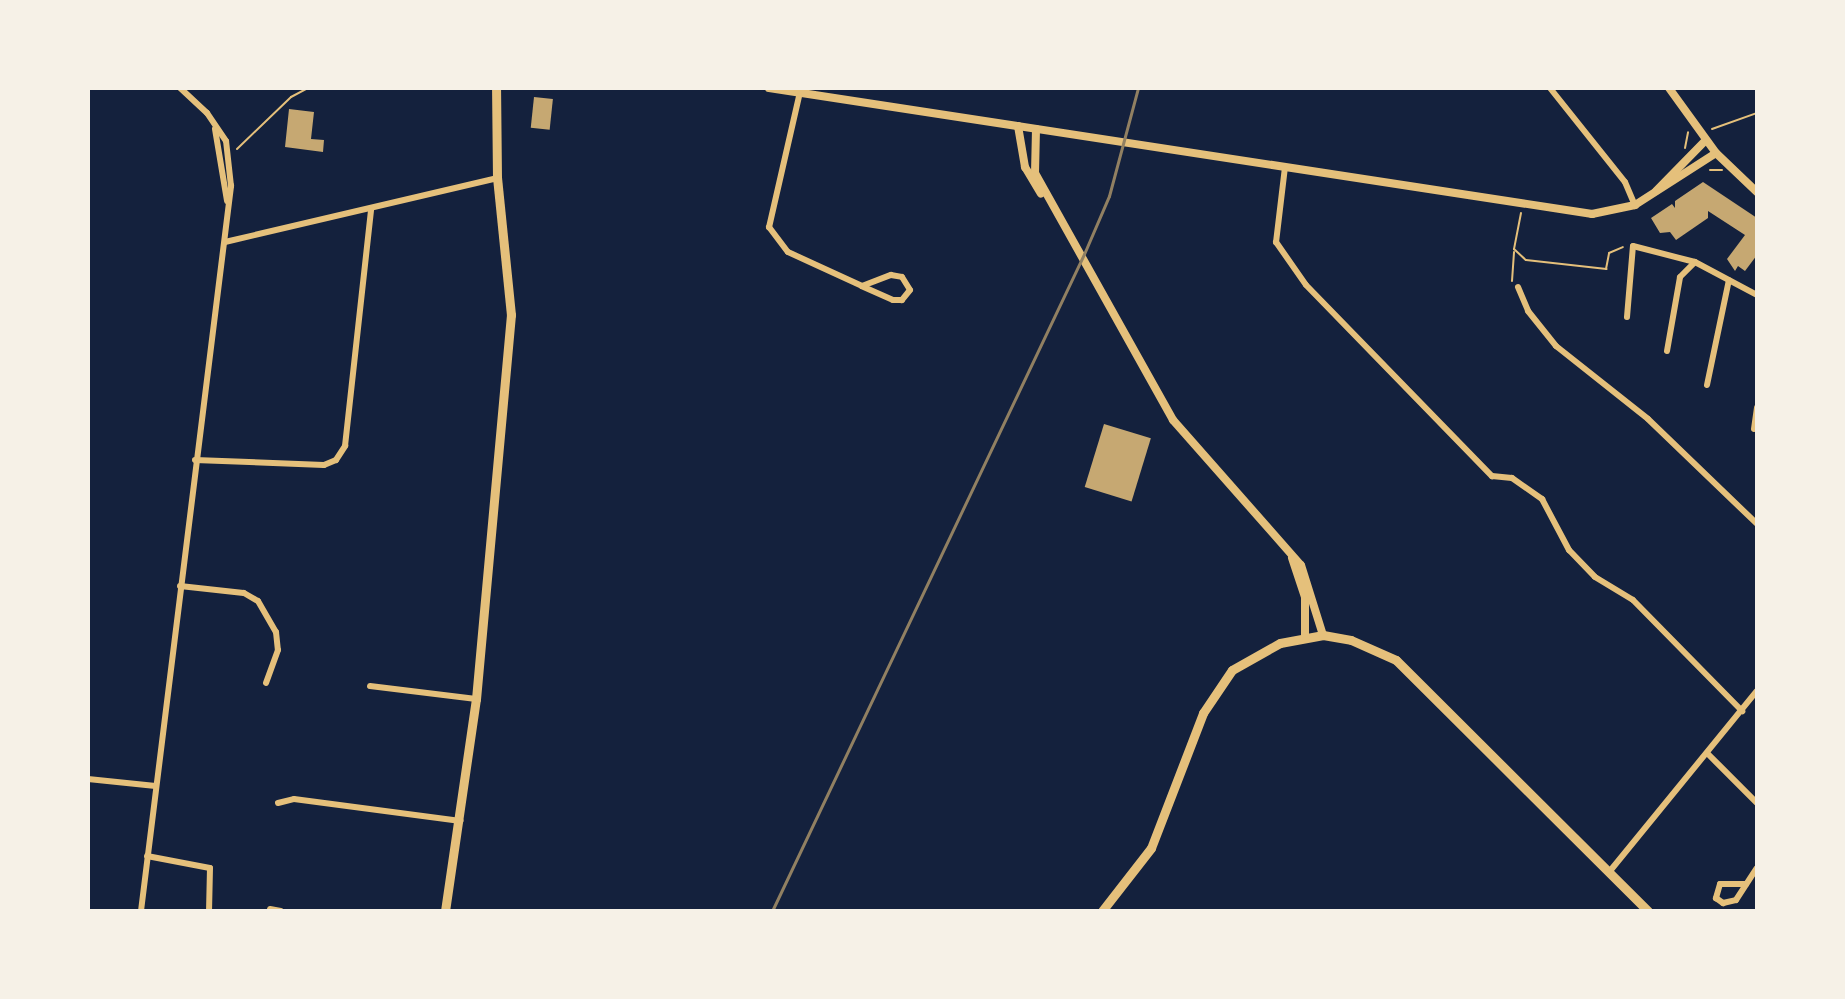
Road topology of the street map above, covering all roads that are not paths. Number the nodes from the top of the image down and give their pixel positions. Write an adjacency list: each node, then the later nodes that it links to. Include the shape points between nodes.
1 (180, 88): 7 (street)
2 (496, 88): 13 (main road)
3 (769, 88): 6 (street)
4 (1550, 88): 17 (street, via 1625,182)
5 (1669, 88): 10 (street)
6 (800, 92): 8 (street); 23 (street, via 769,227 788,252)
7 (214, 126): 16 (street); 16 (street, via 229,157)
8 (1018, 126): 9 (street); 18 (street, via 1025,167)
9 (1036, 129): 12 (street); 18 (street, via 1035,173)
10 (1701, 134): 11 (street); 15 (street, via 1688,158)
11 (1716, 153): 14 (street); 15 (street)
12 (1285, 167): 17 (street, via 1592,214); 41 (street, via 1276,242 1306,285 1492,476 1512,478 1542,499 1569,550 1595,577 1633,600)
13 (497, 178): 19 (street); 40 (main road, via 511,315)
14 (1757, 192)
15 (1655, 193): 17 (street)
16 (227, 203): 20 (street)
17 (1635, 205)
18 (1056, 209): 33 (street, via 1183,435)
19 (371, 210): 20 (street); 31 (street, via 345,446 336,460 324,465)
20 (225, 242): 31 (street)
21 (1695, 262): 22 (street); 26 (street, via 1633,248); 27 (street, via 1680,277)
22 (1729, 280): 25 (street); 28 (street)
23 (862, 286): 23 (street, via 891,275 902,277 910,290 902,300 893,300)
24 (1518, 287): 32 (street, via 1528,311 1556,346 1648,419)
25 (1757, 295)
26 (1627, 317)
27 (1667, 351)
28 (1707, 385)
29 (1757, 407): 30 (street)
30 (1754, 429)
31 (195, 460): 34 (street)
32 (1757, 524)
33 (1289, 549): 35 (street, via 1309,580); 36 (street, via 1305,597)
34 (180, 586): 37 (street, via 244,593 258,601 269,616 278,650); 44 (street)
35 (1323, 635): 36 (main road); 50 (main road, via 1351,640 1396,660)
36 (1305, 636): 57 (main road, via 1258,651 1217,689 1151,848)
37 (266, 683)
38 (370, 686): 40 (street)
39 (1756, 694): 41 (street)
40 (476, 699): 47 (main road)
41 (1742, 711): 42 (street)
42 (1708, 754): 46 (street); 50 (street)
43 (88, 779): 44 (street)
44 (156, 786): 48 (street)
45 (278, 803): 47 (street, via 294,799)
46 (1757, 803)
47 (461, 821): 56 (main road)
48 (147, 856): 53 (street); 54 (street, via 210,868)
49 (1757, 868): 51 (street)
50 (1610, 871): 58 (main road)
51 (1746, 884): 51 (street, via 1730,904 1716,898 1720,884)
52 (270, 909): 55 (street)
53 (141, 911)
54 (209, 911)
55 (281, 911)
56 (445, 911)
57 (1102, 911)
58 (1648, 911)

